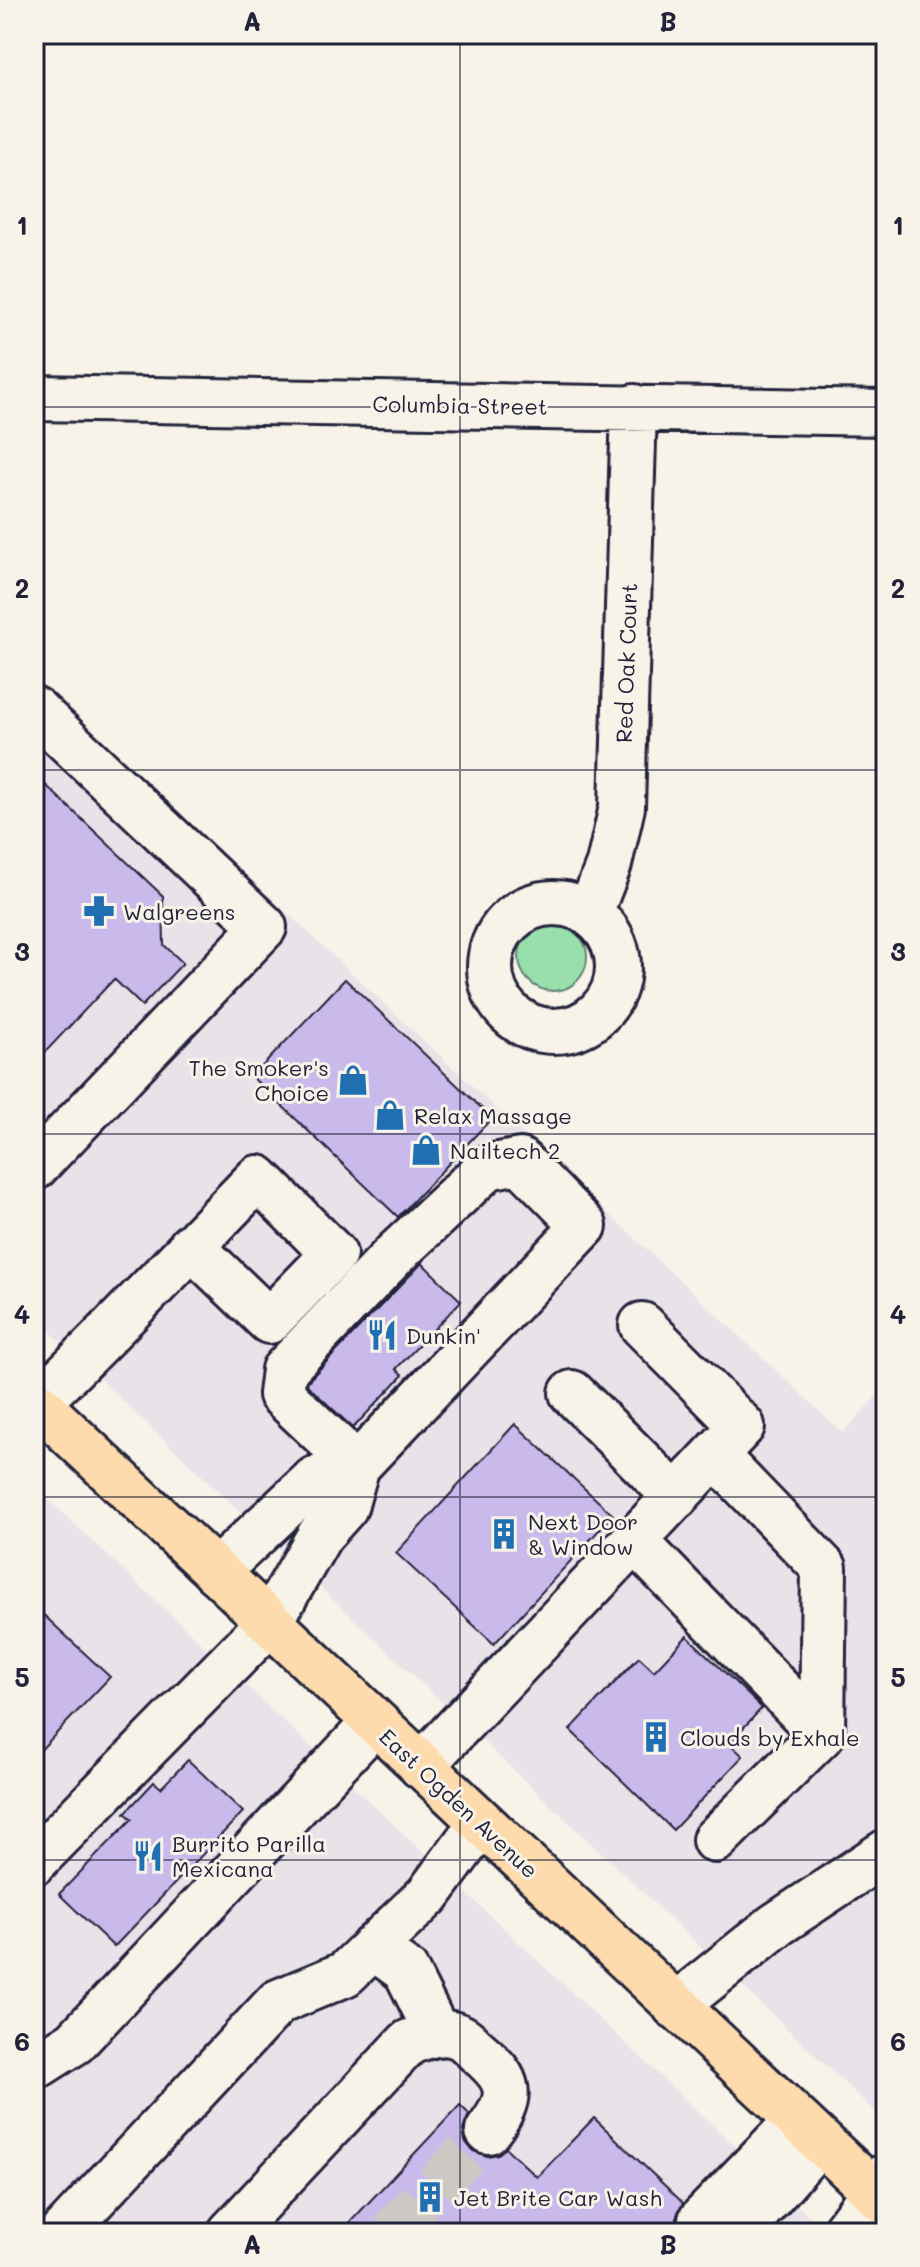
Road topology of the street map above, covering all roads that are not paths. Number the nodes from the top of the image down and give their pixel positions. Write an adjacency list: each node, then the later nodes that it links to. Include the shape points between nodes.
1 (34, 398): 2 (street, Columbia Street)
2 (634, 407): 3 (street, Columbia Street); 5 (street, Red Oak Court, via 622,807 609,864)
3 (886, 413)
4 (34, 709): 6 (street, via 264,927)
5 (590, 913)
6 (40, 1151)
7 (191, 1246): 10 (street)
8 (642, 1325): 11 (street, via 742,1426)
9 (572, 1393): 13 (street)
10 (35, 1402): 15 (main road, East Ogden Avenue)
11 (715, 1455): 13 (street); 18 (street, via 824,1568)
12 (357, 1466): 12 (street, via 281,1394 284,1370 488,1167 520,1161 584,1226); 15 (street, via 315,1479); 16 (street, via 345,1507 320,1535)
13 (676, 1497): 14 (street)
14 (635, 1541): 18 (street); 19 (street)
15 (216, 1572): 16 (main road, East Ogden Avenue)
16 (270, 1622): 17 (main road, East Ogden Avenue); 23 (street)
17 (374, 1723): 19 (main road, East Ogden Avenue); 27 (street, via 75,2042)
18 (822, 1734): 21 (street)
19 (421, 1766): 20 (main road, East Ogden Avenue)
20 (481, 1823): 24 (street, via 428,1895); 25 (main road, East Ogden Avenue)
21 (715, 1840)
22 (886, 1852): 25 (street, via 776,1925)
23 (34, 1862)
24 (373, 1947): 26 (street, via 406,1971); 32 (street, via 345,1974 278,2002)
25 (675, 2006): 29 (main road, East Ogden Avenue)
26 (437, 2033): 28 (street, via 459,2036 497,2068 505,2107); 33 (street, via 409,2042)
27 (34, 2068)
28 (488, 2131)
29 (808, 2132): 30 (main road, East Ogden Avenue); 31 (street)
30 (882, 2190): 34 (street)
31 (720, 2227)
32 (62, 2233)
33 (230, 2233)
34 (843, 2233)

